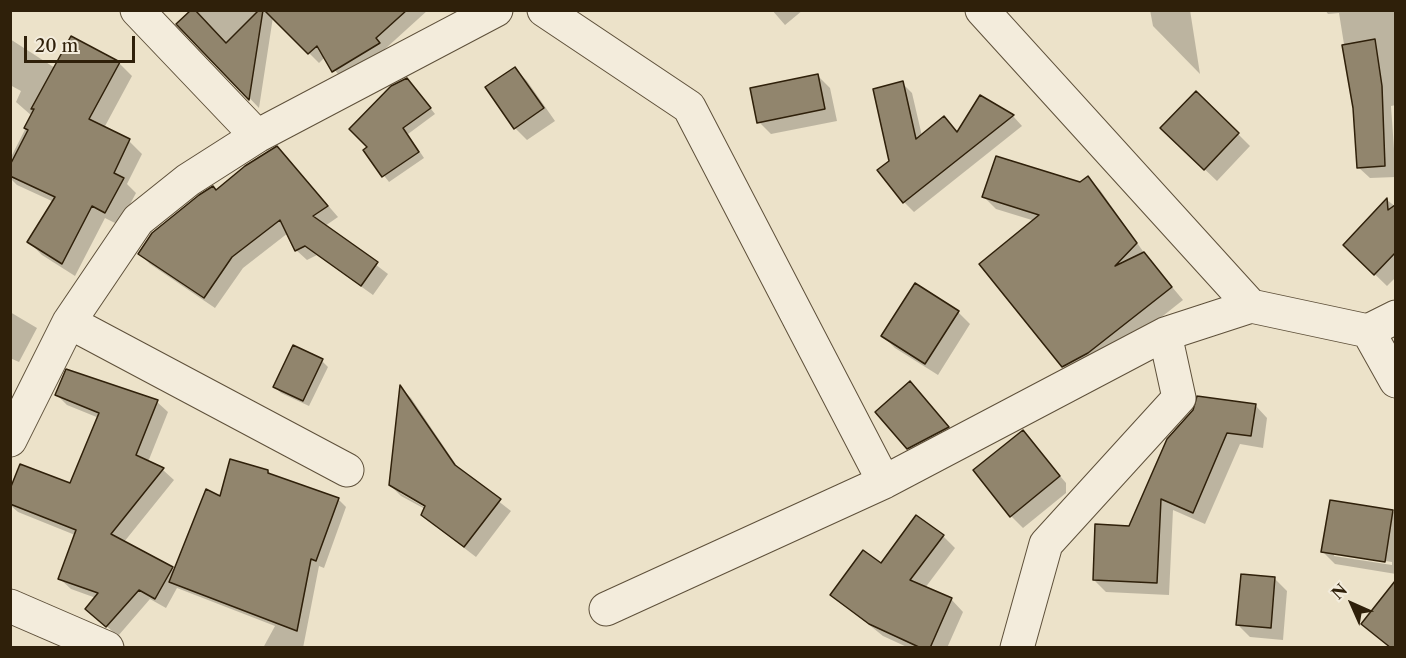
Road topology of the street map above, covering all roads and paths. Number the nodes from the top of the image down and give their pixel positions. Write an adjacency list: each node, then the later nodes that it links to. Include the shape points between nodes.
1 (137, 10): 5 (street)
2 (496, 10): 5 (street)
3 (544, 10): 13 (street, via 689,107)
4 (982, 10): 6 (street)
5 (257, 136): 7 (street, via 188,180 138,220)
6 (1251, 306): 8 (street); 9 (street)
7 (69, 322): 11 (street); 12 (street)
8 (1382, 324): 10 (street)
9 (1165, 334): 13 (street); 17 (street, via 1179,398 1046,543)
10 (1395, 381)
11 (10, 440)
12 (347, 470)
13 (884, 482): 15 (street)
14 (10, 606): 16 (street)
15 (606, 609)
16 (107, 648)
17 (1017, 648)

